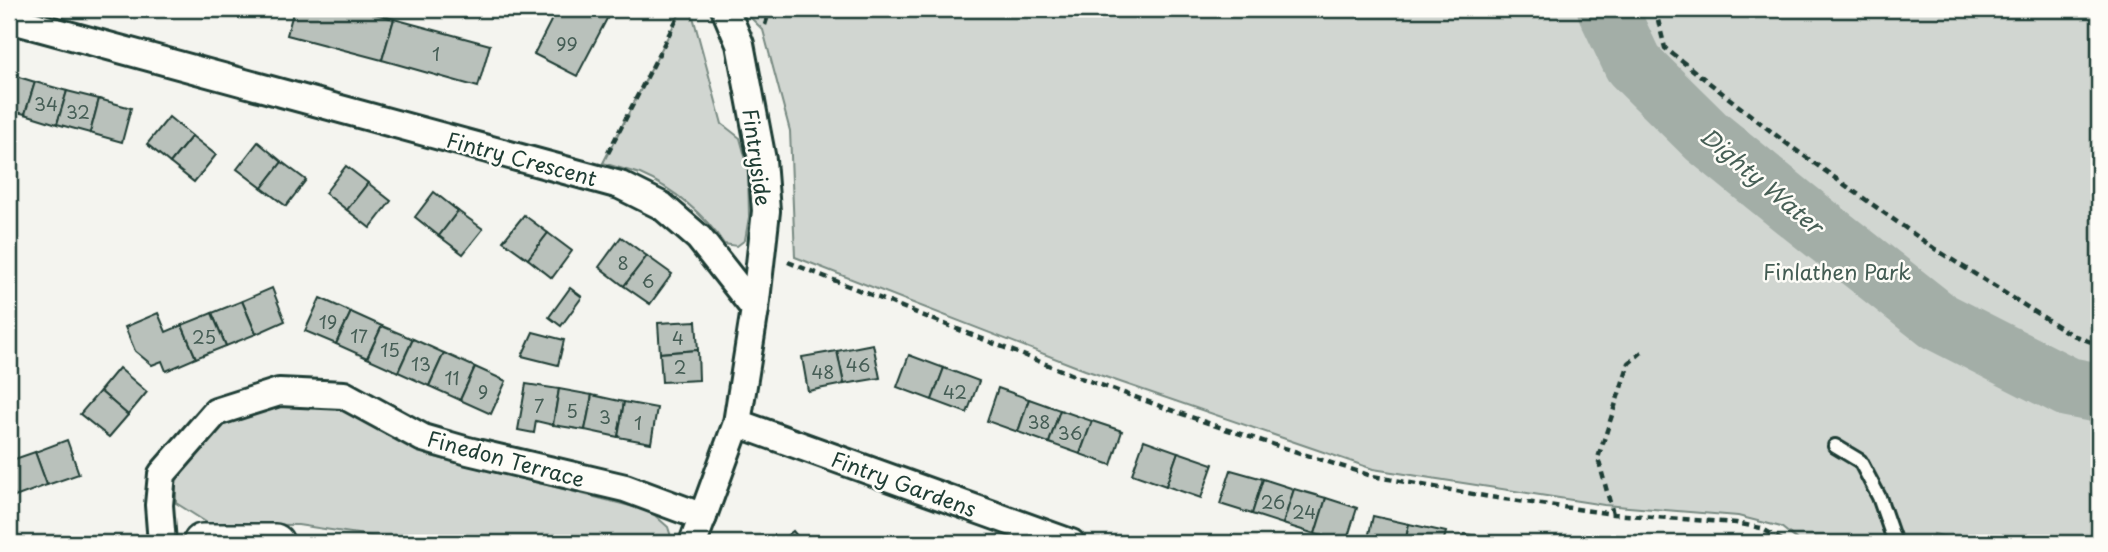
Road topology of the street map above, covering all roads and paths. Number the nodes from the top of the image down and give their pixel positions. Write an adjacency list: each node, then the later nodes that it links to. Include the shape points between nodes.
1 (682, 9): 5 (path)
2 (725, 9): 6 (street, Fintryside, via 740,44 762,160)
3 (1661, 9): 8 (path, via 1658,20 1665,48 1786,143 1935,249 2070,334)
4 (9, 19): 7 (street, Fintry Crescent, via 620,185 662,206 699,238)
5 (603, 163)
6 (763, 254): 7 (street, Fintryside); 12 (path, via 1082,378 1372,476)
7 (755, 309): 10 (street)
8 (2099, 345)
9 (1643, 351): 12 (path, via 1629,363 1598,458)
10 (737, 423): 13 (street); 18 (street, Fintry Gardens)
11 (1835, 446): 20 (lane, via 1860,461)
12 (1613, 514): 19 (path, via 1736,523 1761,528)
13 (703, 517): 14 (street, Finedon Terrace, via 625,488 423,438 344,396 279,392 216,412 162,474); 17 (street)
14 (162, 543)
15 (202, 543): 16 (street)
16 (275, 543)
17 (693, 543)
18 (1071, 543)
19 (1787, 543)
20 (1895, 543)

